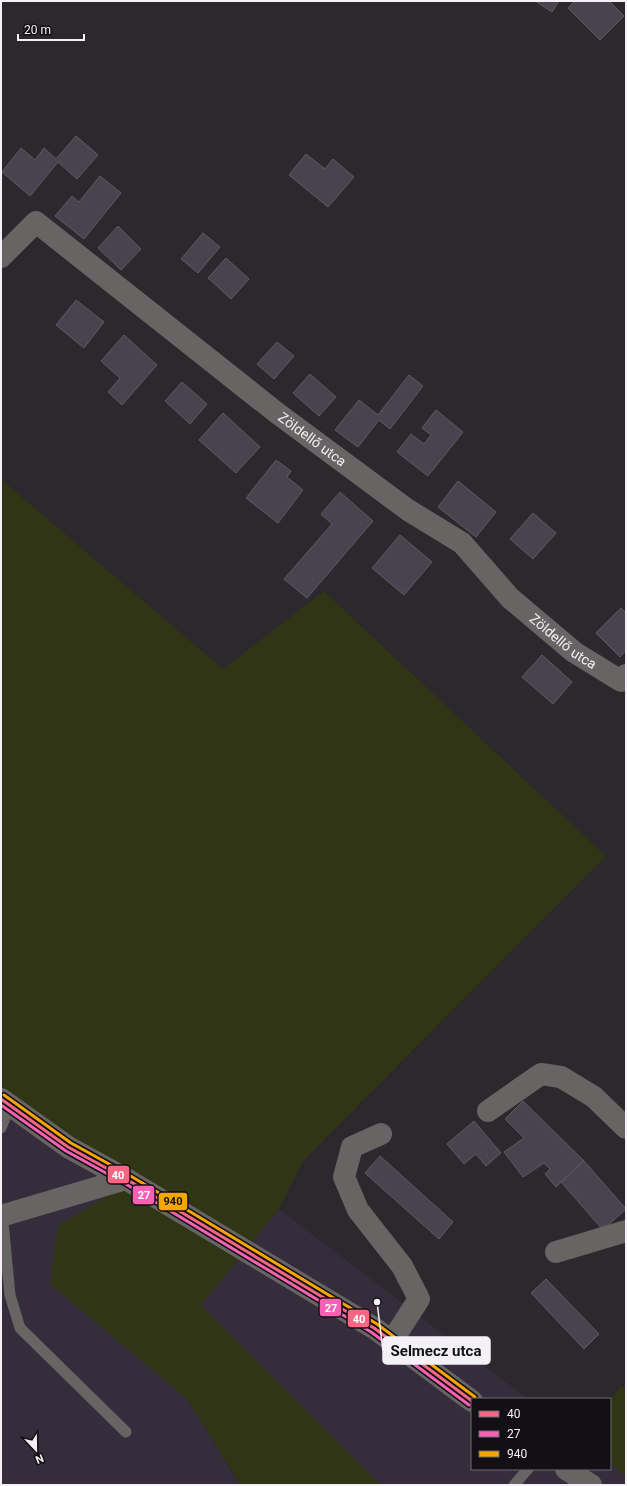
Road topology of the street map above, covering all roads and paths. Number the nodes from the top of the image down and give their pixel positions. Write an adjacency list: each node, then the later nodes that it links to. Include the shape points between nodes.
1 (1, 257): 2 (street, Zöldellő utca, via 36,222 283,417 408,510 462,543 510,598 574,652)
2 (624, 679)
3 (6, 1103): 5 (lane); 8 (street, via 68,1147)
4 (488, 1111): 6 (street, via 541,1074 561,1077 594,1097)
5 (1, 1128)
6 (626, 1128)
7 (381, 1134): 12 (street, via 352,1147 344,1177 358,1210 402,1266 419,1299)
8 (126, 1179): 9 (street); 12 (street)
9 (1, 1212): 14 (lane, via 10,1295 20,1328)
10 (626, 1231): 11 (street)
11 (556, 1252)
12 (392, 1341): 13 (street)
13 (471, 1400)
14 (126, 1432)
15 (527, 1470): 17 (lane)
16 (568, 1470): 18 (street)
17 (514, 1485)
18 (591, 1485)

